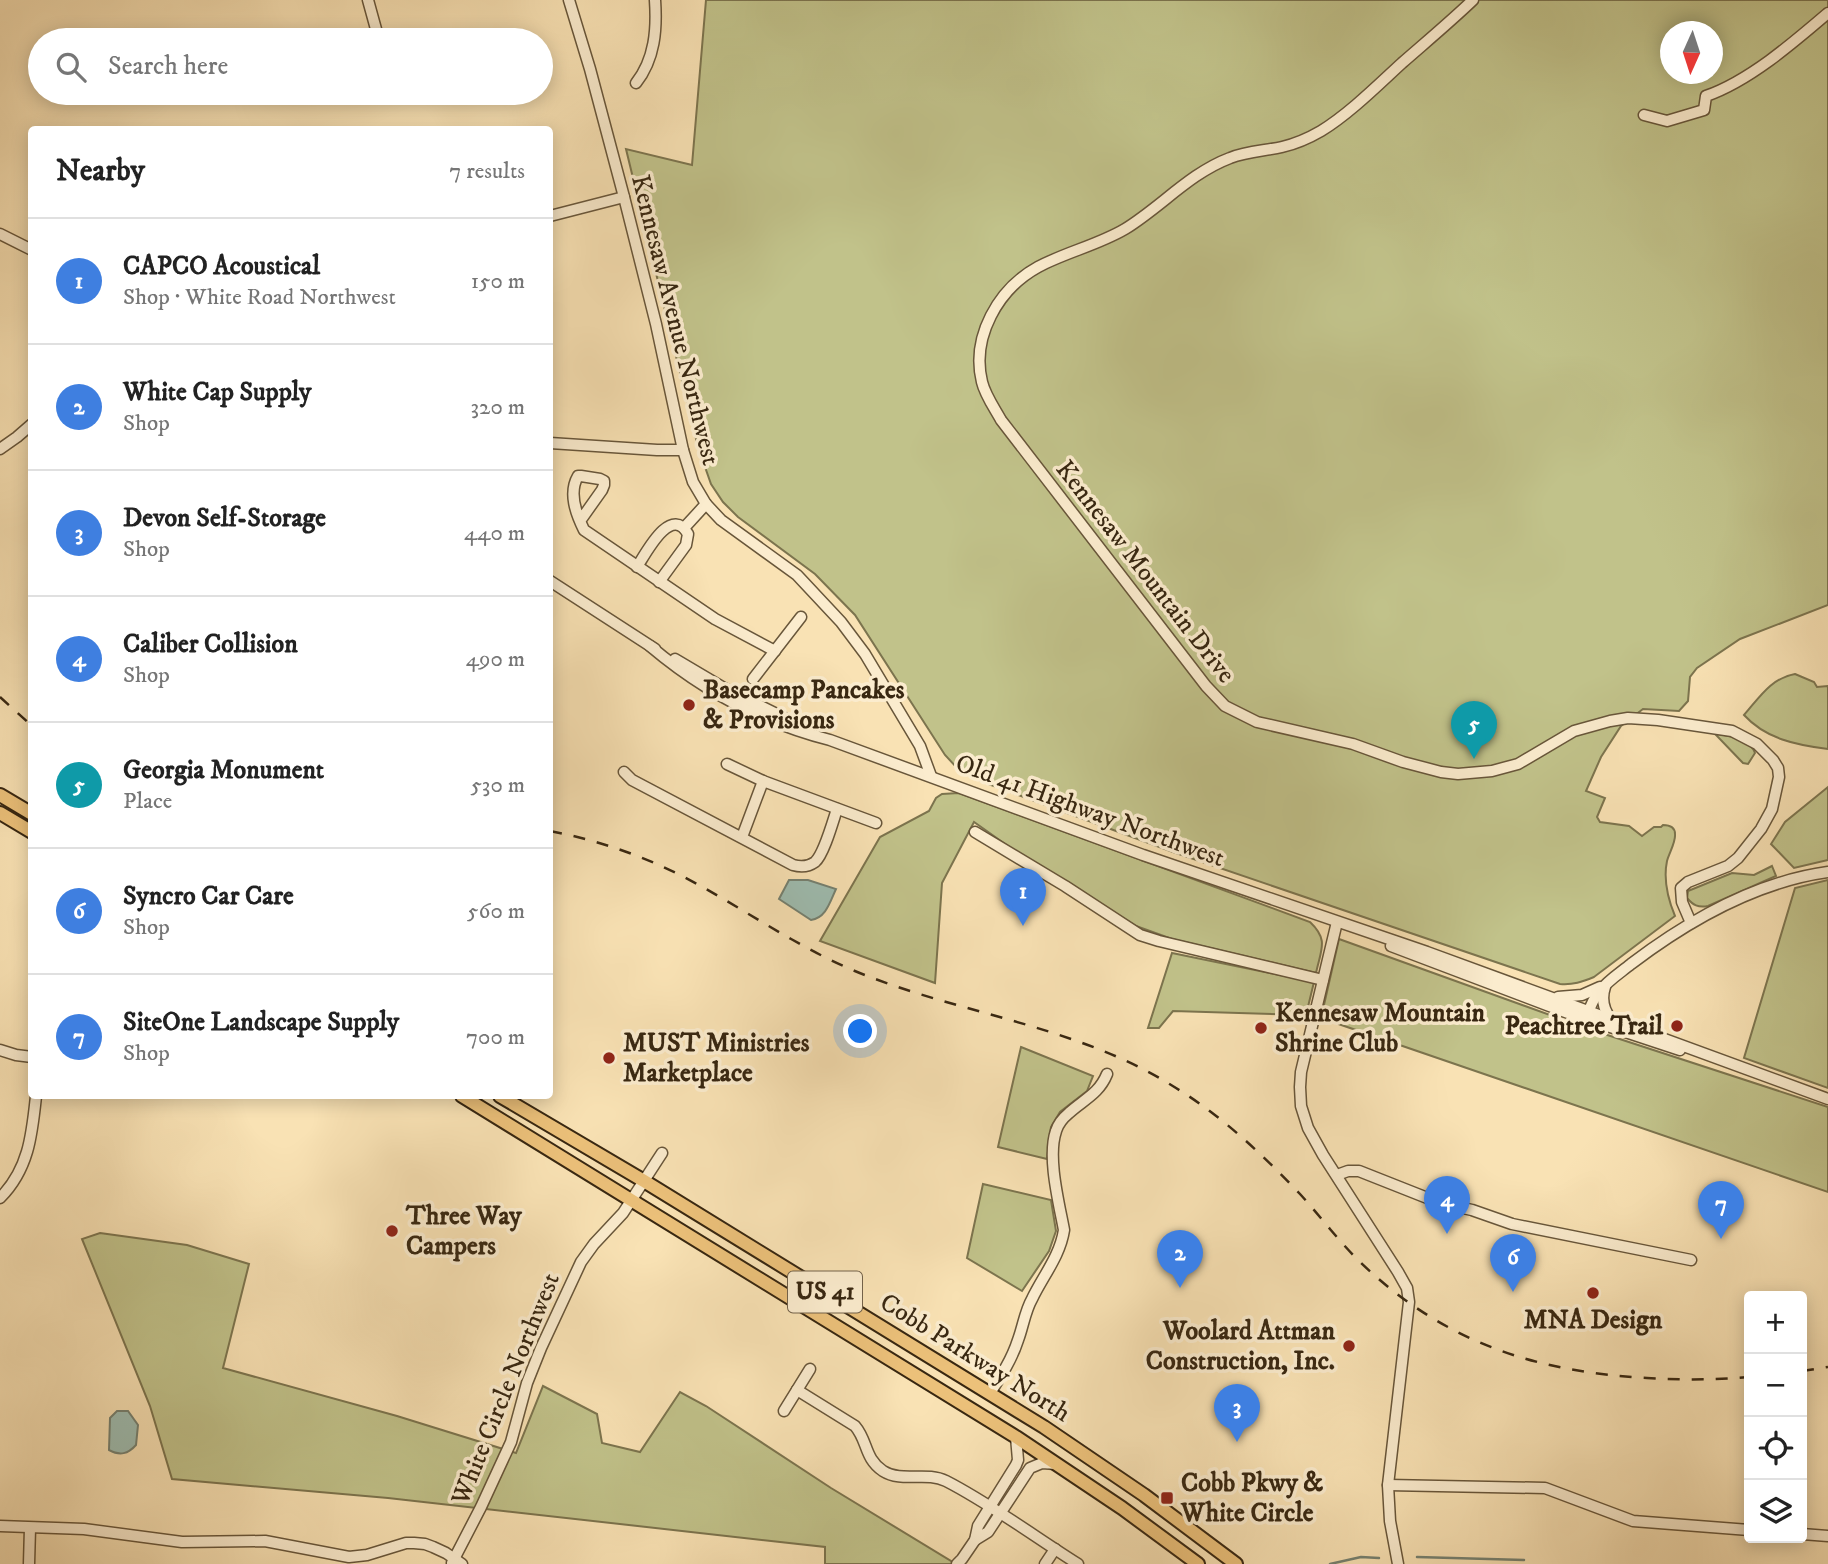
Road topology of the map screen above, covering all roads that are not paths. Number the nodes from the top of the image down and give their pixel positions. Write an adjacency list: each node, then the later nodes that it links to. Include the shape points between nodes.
1 (368, 0): 6 (street)
2 (569, 0): 9 (street, Kennesaw Avenue Northwest)
3 (655, 0): 7 (street, via 652,54)
4 (1473, 0): 40 (street, Kennesaw Mountain Drive, via 1321,131 1295,144 1230,157 1121,231 1021,279 992,313 982,338 979,363 983,385 1001,420 1206,685 1225,706 1257,722 1458,774 1518,764 1574,731 1628,718 1732,731 1757,744 1778,768 1772,808 1738,859 1683,885 1682,902)
5 (1828, 13): 8 (street, via 1753,72 1706,96 1704,110 1667,121)
6 (376, 28)
7 (636, 83)
8 (1644, 115)
9 (624, 197): 10 (street); 16 (street, Kennesaw Avenue Northwest)
10 (553, 215)
11 (0, 234): 12 (street)
12 (28, 248)
13 (28, 428): 15 (street)
14 (553, 443): 16 (street)
15 (0, 449)
16 (683, 450): 17 (street, Kennesaw Avenue Northwest, via 693,482)
17 (706, 503): 19 (street); 28 (street, Kennesaw Avenue Northwest, via 736,533 797,575 832,611 865,654 920,746)
18 (580, 521): 18 (street, via 575,481 578,476 604,481); 20 (street, via 591,536)
19 (684, 528): 20 (street, via 665,527); 21 (street, via 686,545)
20 (636, 567): 21 (street)
21 (659, 582): 24 (street)
22 (553, 583): 28 (street, Old 41 Highway Northwest, via 693,679 752,712)
23 (801, 617): 24 (street)
24 (775, 651): 25 (street)
25 (753, 679)
26 (727, 764): 29 (street)
27 (624, 772): 37 (street)
28 (931, 776): 39 (street, Old 41 Highway Northwest)
29 (763, 781): 31 (street); 37 (street)
30 (0, 795): 32 (main road)
31 (837, 809): 34 (street); 37 (street, via 818,858 810,865 793,865)
32 (28, 812)
33 (0, 813): 35 (main road)
34 (876, 823)
35 (28, 830)
36 (975, 832): 41 (street, via 1140,935)
37 (742, 838)
38 (1828, 872): 40 (street, via 1758,890)
39 (1336, 922): 41 (street); 43 (street, Old 41 Highway Northwest); 44 (street, Old 41 Highway Northwest, via 1437,964)
40 (1692, 923): 42 (street)
41 (1323, 980): 55 (street, via 1301,1072 1300,1100 1308,1128)
42 (1605, 984): 43 (street, via 1581,995); 44 (street); 45 (street, via 1602,1000)
43 (1548, 997): 44 (street, Old 41 Highway Northwest)
44 (1587, 1015): 45 (street, Old 41 Highway Northwest); 48 (street, Old 41 Highway Northwest)
45 (1611, 1019): 48 (street, Old 41 Highway Northwest)
46 (0, 1050): 47 (street)
47 (28, 1056)
48 (1732, 1065): 53 (street, Old 41 Highway Northwest)
49 (1107, 1074): 62 (street, via 1093,1096 1056,1129 1054,1171 1063,1237 1031,1300 1007,1367)
50 (36, 1099): 57 (street, via 24,1162)
51 (467, 1099): 58 (main road, Cobb Parkway North / US 41)
52 (505, 1099): 56 (main road, Cobb Parkway North / US 41)
53 (1828, 1099)
54 (662, 1153): 56 (street, White Circle Northwest)
55 (1337, 1175): 59 (street, via 1359,1171 1440,1203 1512,1224); 66 (street, via 1409,1294)
56 (644, 1181): 58 (street, White Circle Northwest); 62 (main road, Cobb Parkway North / US 41)
57 (0, 1198)
58 (631, 1201): 64 (main road, Cobb Parkway North / US 41); 77 (street, White Circle Northwest, via 581,1262 530,1376 511,1442)
59 (1691, 1260)
60 (810, 1369): 61 (street)
61 (797, 1390): 63 (street); 67 (street, via 855,1426 869,1456 885,1472 904,1478 943,1479)
62 (989, 1393): 83 (main road, Cobb Parkway North / US 41, via 1099,1463)
63 (784, 1411)
64 (1016, 1437): 65 (main road, Cobb Parkway North / US 41); 67 (street, via 1018,1460)
65 (1059, 1465): 68 (street, via 1042,1463 1030,1468); 82 (main road, Cobb Parkway North / US 41)
66 (1388, 1485): 71 (street, via 1545,1488 1633,1521); 84 (street)
67 (989, 1507): 68 (street); 74 (street)
68 (999, 1514): 74 (street, via 988,1532); 75 (street)
69 (0, 1526): 70 (street)
70 (30, 1528): 76 (street, via 93,1530 182,1542 265,1541); 78 (street)
71 (1744, 1530)
72 (1807, 1534): 73 (street)
73 (1828, 1535)
74 (975, 1540): 79 (street)
75 (1055, 1549): 80 (street); 81 (street)
76 (336, 1560): 77 (street, via 414,1543 446,1553)
77 (456, 1562)
78 (29, 1564)
79 (957, 1564)
80 (1045, 1564)
81 (1079, 1564)
82 (1198, 1564)
83 (1236, 1564)
84 (1398, 1564)

